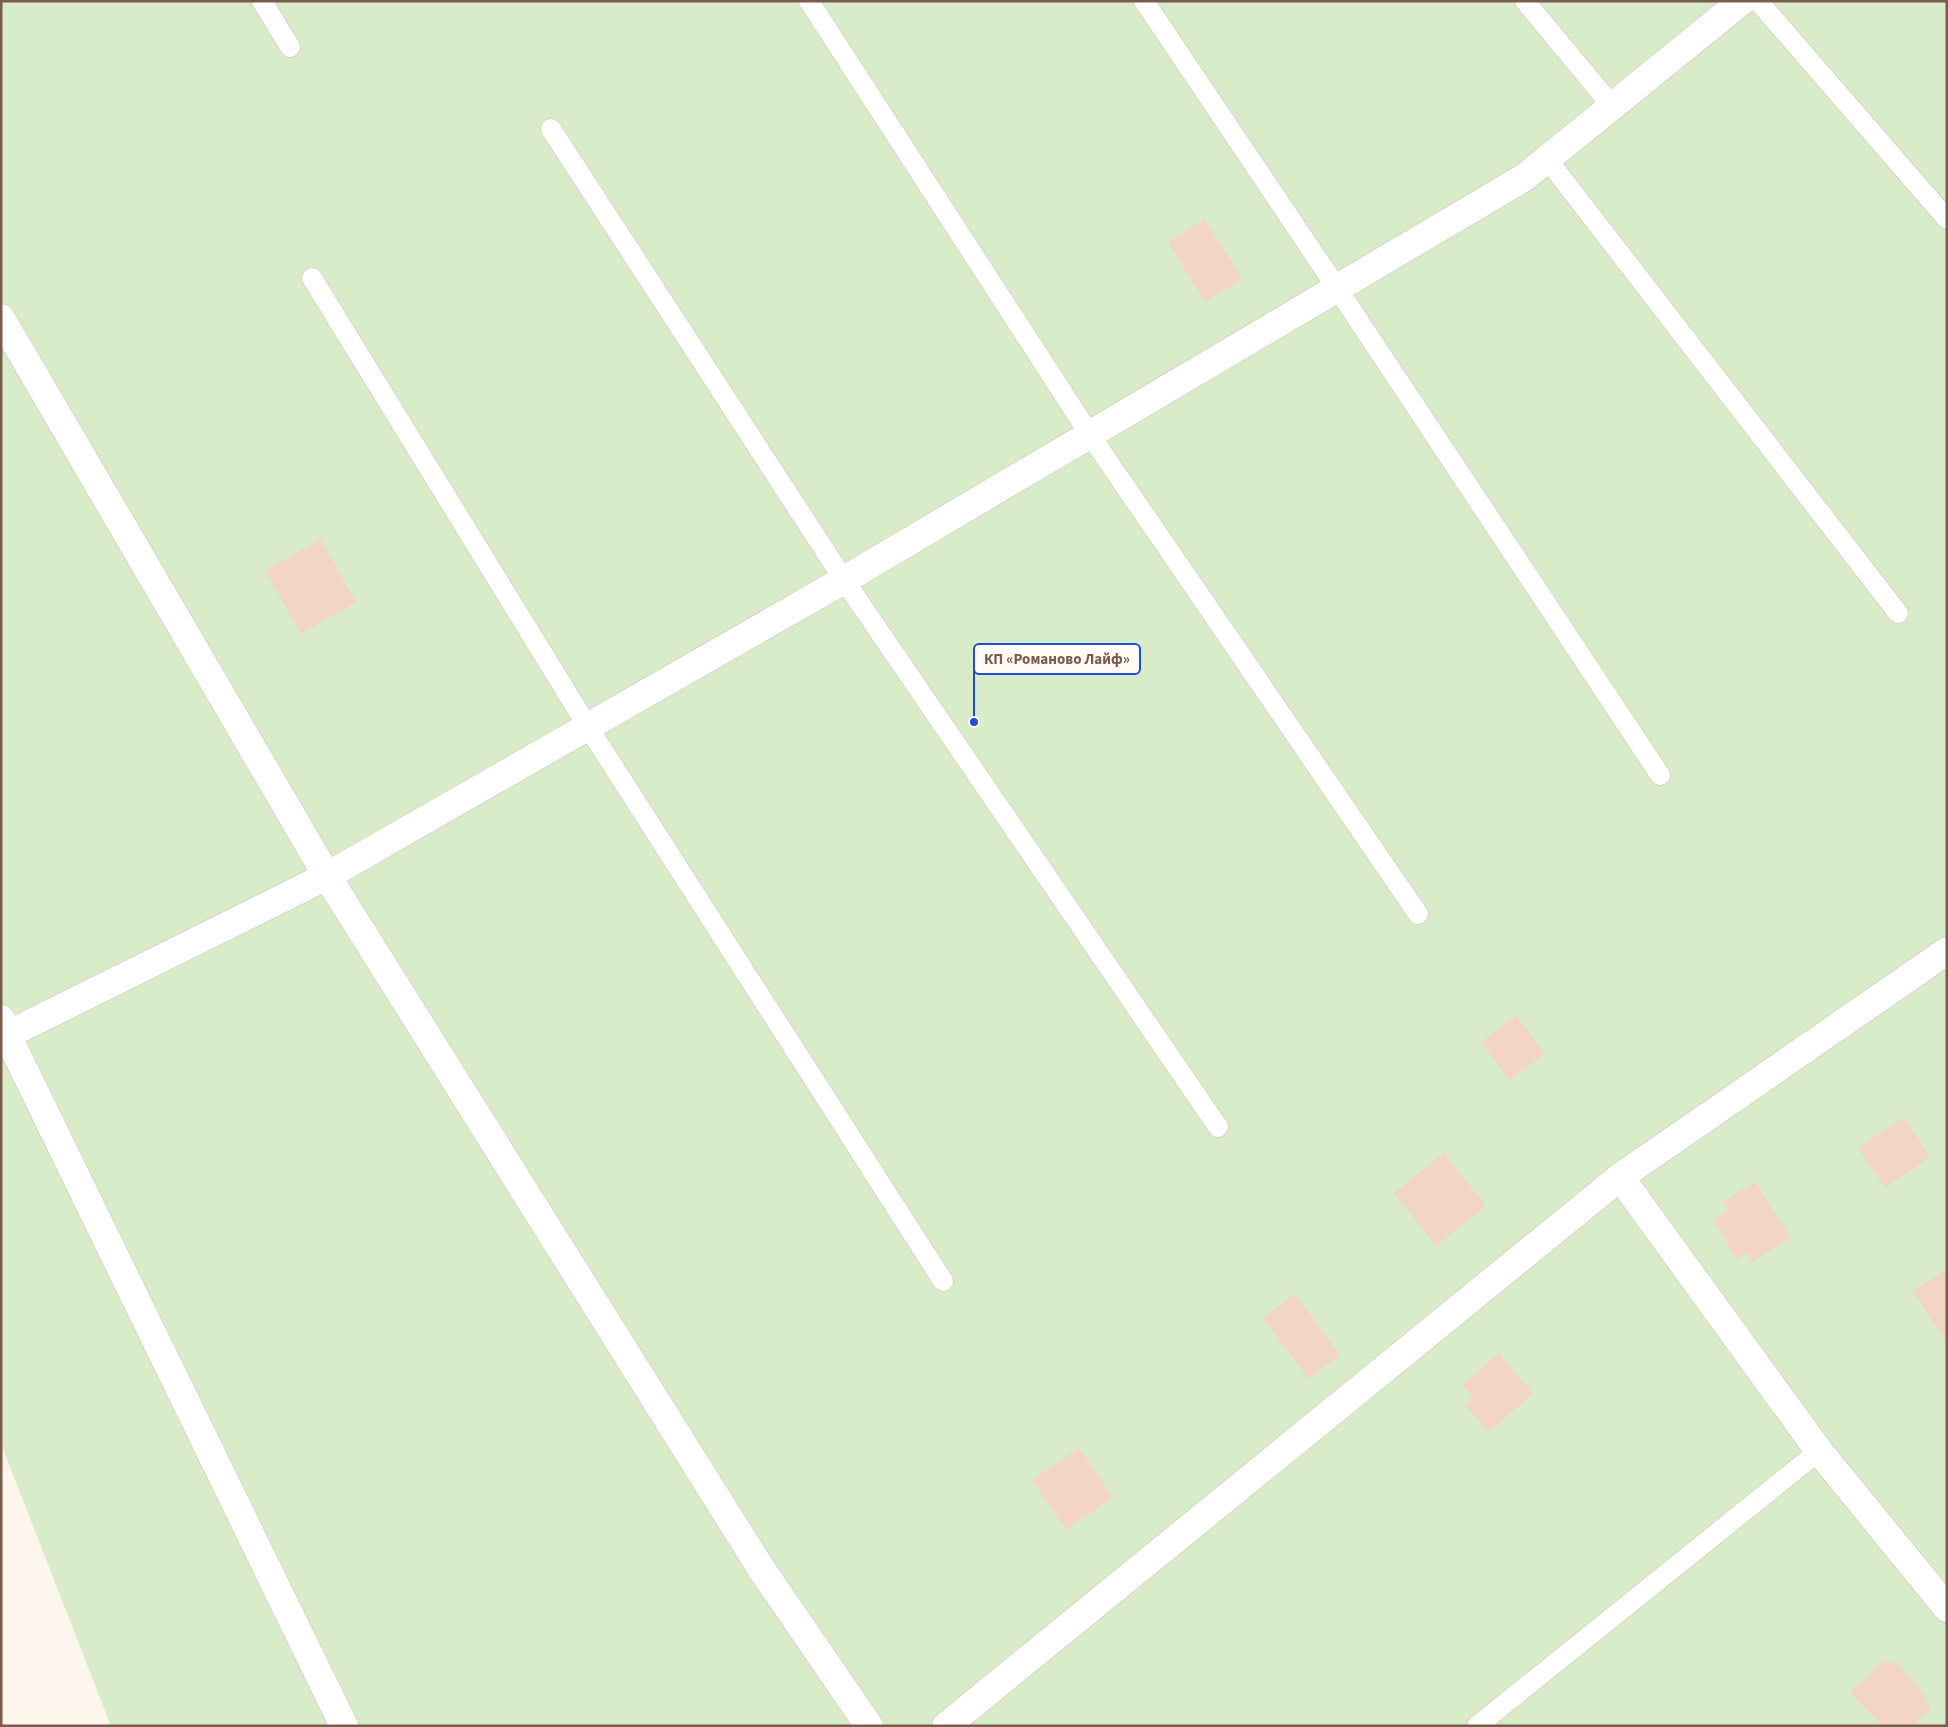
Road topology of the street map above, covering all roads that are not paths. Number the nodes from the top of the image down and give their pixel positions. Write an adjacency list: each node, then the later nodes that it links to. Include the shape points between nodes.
1 (262, 1): 7 (lane)
2 (809, 1): 15 (lane)
3 (1144, 1): 13 (lane)
4 (1525, 1): 8 (lane)
5 (1742, 1): 8 (street)
6 (1758, 1): 11 (lane)
7 (290, 47)
8 (1612, 106): 10 (street)
9 (551, 130): 16 (lane)
10 (1548, 159): 13 (street, via 1525,177); 17 (lane)
11 (1947, 219)
12 (312, 278): 18 (lane)
13 (1337, 288): 15 (street); 19 (lane)
14 (1, 318): 20 (street)
15 (1090, 435): 16 (street); 21 (lane)
16 (844, 580): 18 (street); 24 (lane)
17 (1898, 613)
18 (588, 727): 20 (street); 26 (lane)
19 (1660, 776)
20 (326, 876): 23 (street); 30 (street, via 762,1570)
21 (1418, 914)
22 (1947, 951): 25 (street)
23 (4, 1027): 29 (street)
24 (1218, 1127)
25 (1620, 1177): 27 (street); 31 (street)
26 (943, 1281)
27 (1819, 1451): 28 (street); 32 (lane)
28 (1947, 1608)
29 (344, 1726)
30 (869, 1726)
31 (946, 1726)
32 (1476, 1726)

